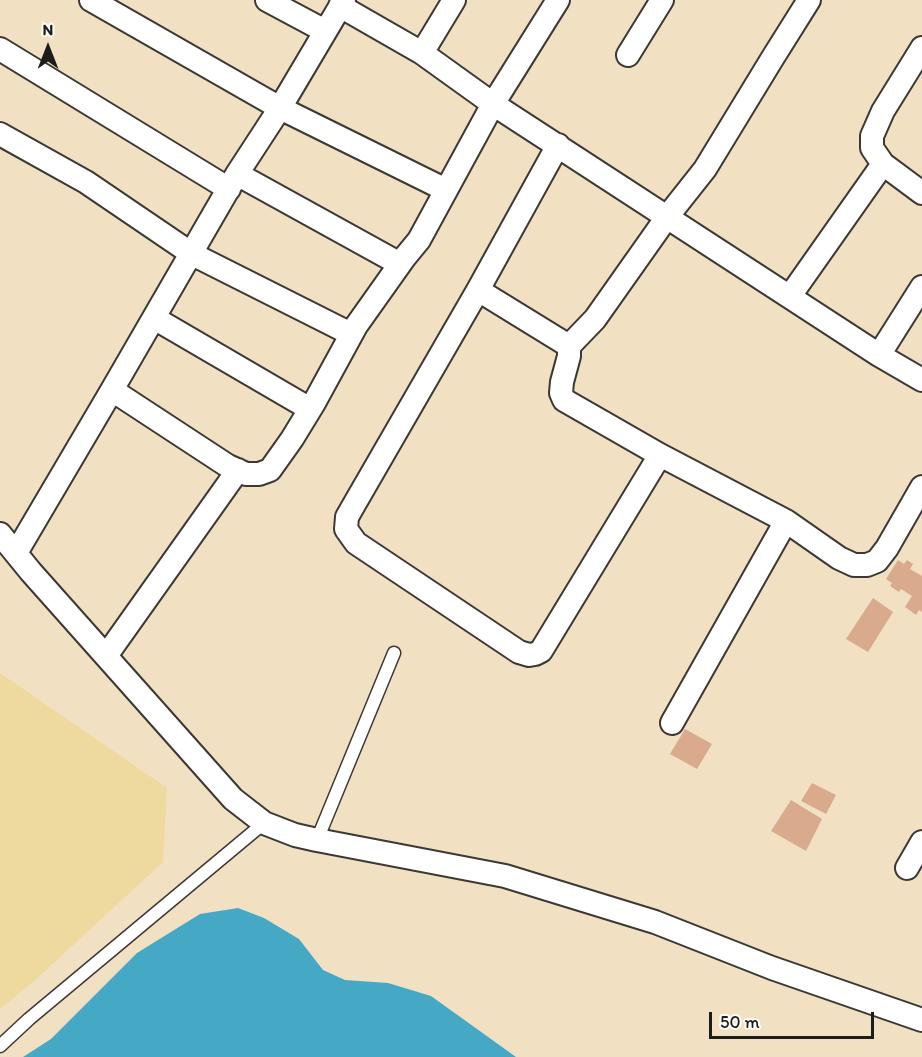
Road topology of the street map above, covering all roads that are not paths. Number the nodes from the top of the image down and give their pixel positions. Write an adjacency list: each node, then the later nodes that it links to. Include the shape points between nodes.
1 (92, 0): 14 (street)
2 (267, 0): 8 (street)
3 (454, 0): 11 (street)
4 (558, 0): 13 (street)
5 (662, 0): 12 (street)
6 (809, 0): 21 (street, via 705,169)
7 (342, 3): 8 (street); 11 (street)
8 (325, 31): 14 (street)
9 (922, 48): 17 (street, via 872,136 872,148)
10 (0, 49): 18 (street)
11 (422, 53): 13 (street)
12 (628, 55)
13 (493, 104): 16 (street); 19 (street)
14 (280, 108): 18 (street); 19 (street)
15 (0, 134): 22 (street, via 86,182)
16 (558, 146): 21 (street); 25 (street)
17 (884, 164): 20 (street); 26 (street)
18 (233, 181): 22 (street); 23 (street)
19 (446, 190): 23 (street, via 419,240)
20 (922, 193)
21 (667, 217): 26 (street); 29 (street, via 595,319)
22 (192, 254): 27 (street); 28 (street)
23 (400, 264): 28 (street)
24 (922, 287): 30 (street)
25 (478, 290): 29 (street); 34 (street, via 347,517 346,529 356,543 519,652 535,654 541,651)
26 (790, 296): 30 (street)
27 (154, 318): 32 (street); 33 (street)
28 (351, 334): 33 (street)
29 (569, 346): 34 (street, via 562,382 564,400)
30 (879, 354): 31 (street)
31 (922, 380)
32 (112, 390): 35 (street); 39 (street)
33 (310, 409): 35 (street, via 270,470 246,474)
34 (660, 455): 37 (street)
35 (238, 470): 41 (street)
36 (922, 487): 37 (street, via 887,548 877,561 867,565 839,558)
37 (786, 521): 42 (street)
38 (0, 534): 39 (street)
39 (16, 553): 41 (street)
40 (394, 653): 44 (lane)
41 (106, 656): 43 (street, via 233,799)
42 (672, 723)
43 (264, 823): 44 (street); 48 (lane)
44 (318, 840): 47 (street, via 505,876 655,922)
45 (922, 842): 46 (street)
46 (906, 868)
47 (922, 1020)
48 (0, 1046)

